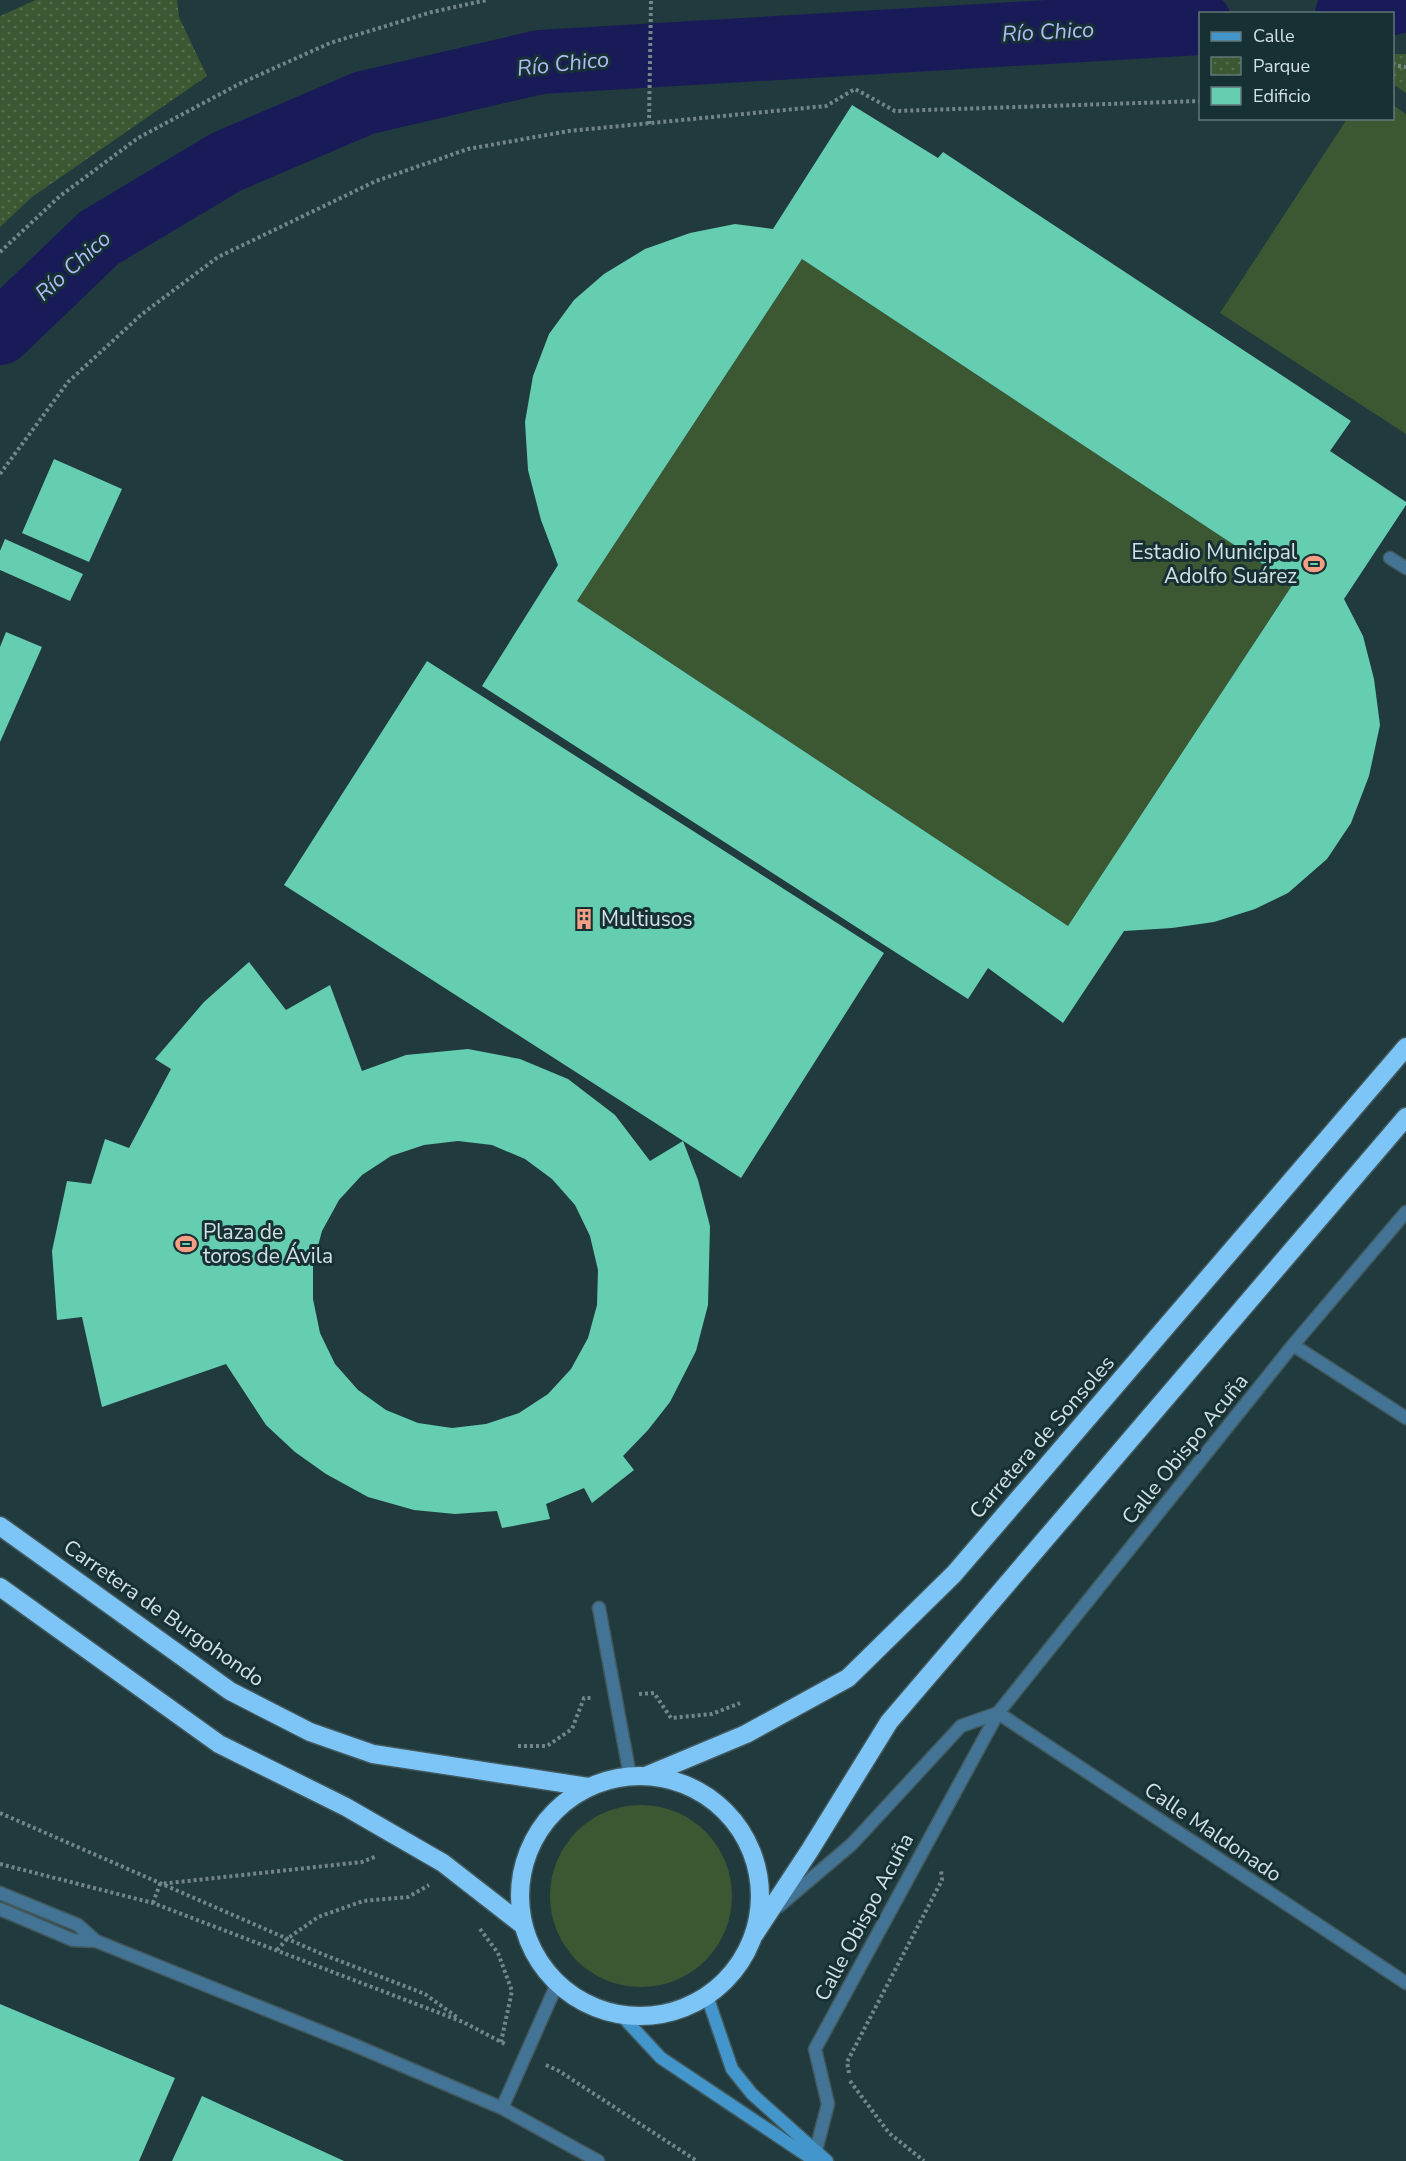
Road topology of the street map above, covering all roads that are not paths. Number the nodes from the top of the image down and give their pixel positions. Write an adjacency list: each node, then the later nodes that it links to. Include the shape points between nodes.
1 (1390, 558): 2 (street)
2 (1406, 568)
3 (1406, 1047): 12 (highway, Carretera de Sonsoles, via 954,1574 848,1678 746,1734)
4 (1406, 1117): 16 (highway, via 889,1722)
5 (1406, 1212): 6 (street, Calle Obispo Acuña)
6 (1293, 1345): 7 (street); 11 (street, Calle Obispo Acuña)
7 (1406, 1418)
8 (0, 1526): 13 (highway, Carretera de Burgohondo, via 230,1691 310,1732 373,1755)
9 (0, 1587): 17 (highway, via 219,1744 346,1807 443,1863)
10 (599, 1608): 12 (street, via 615,1696)
11 (998, 1713): 16 (street, Calle Obispo Acuña, via 961,1726 852,1844); 20 (street, Calle Maldonado); 25 (street, Calle Obispo Acuña, via 815,2049 828,2104)
12 (639, 1775): 13 (highway, Carretera de Sonsoles); 18 (highway, via 687,1784 720,1805 745,1837 758,1874 759,1914)
13 (588, 1787): 17 (highway, via 554,1811 531,1845 520,1885)
14 (0, 1893): 19 (street, via 78,1925)
15 (0, 1909): 19 (street, via 73,1940)
16 (766, 1917): 18 (highway)
17 (524, 1926): 21 (highway, via 537,1958)
18 (754, 1935): 22 (highway, via 735,1969)
19 (96, 1941): 24 (street)
20 (1406, 1983)
21 (557, 1984): 23 (highway, via 587,2004); 24 (street)
22 (707, 1996): 23 (highway, via 681,2010 651,2016); 25 (main road, via 732,2069)
23 (621, 2015): 25 (main road, via 661,2058)
24 (502, 2108): 26 (street)
25 (815, 2156): 27 (main road)
26 (598, 2161)
27 (827, 2161)

